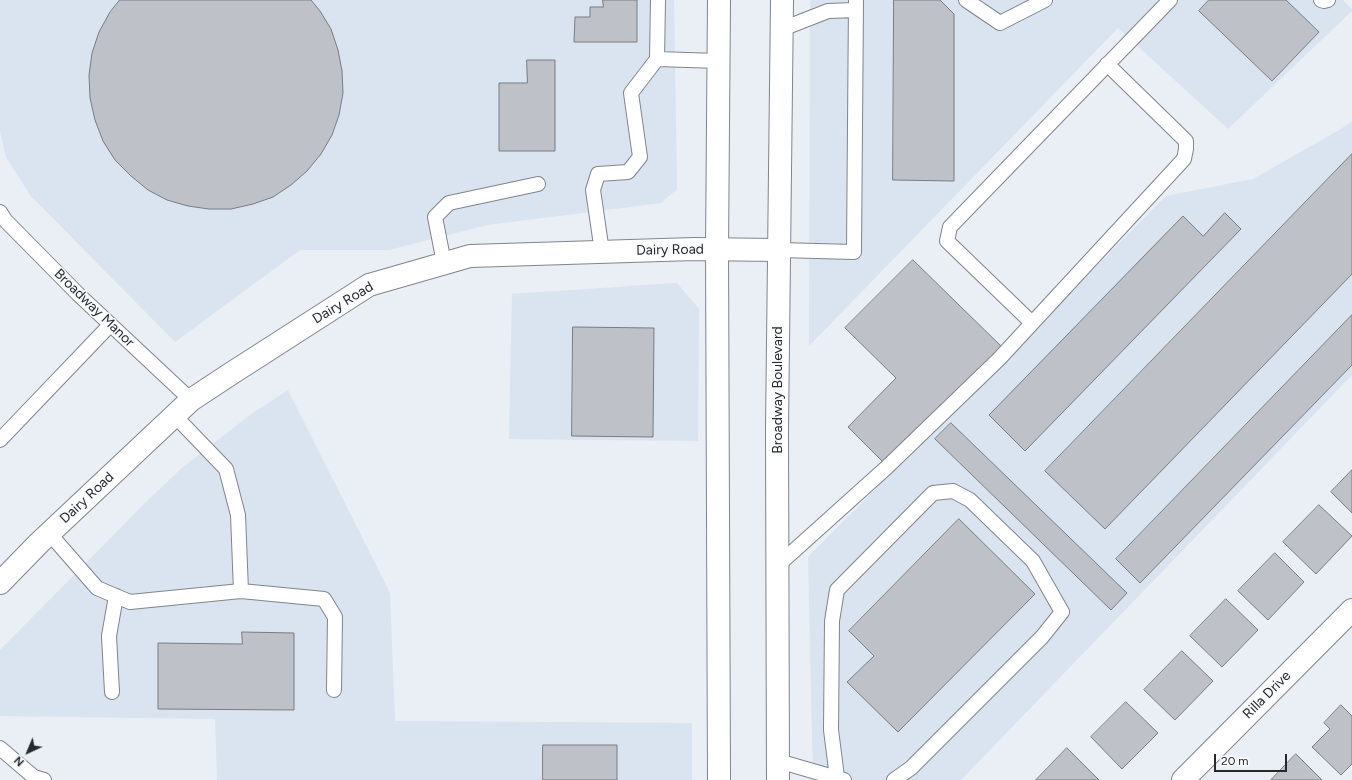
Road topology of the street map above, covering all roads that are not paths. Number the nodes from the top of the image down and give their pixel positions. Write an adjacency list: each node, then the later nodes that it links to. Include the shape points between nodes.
1 (658, 0): 11 (lane)
2 (719, 0): 12 (main road)
3 (782, 0): 10 (main road, Broadway Boulevard)
4 (966, 0): 5 (lane, via 1000,23)
5 (1045, 0)
6 (1170, 0): 13 (lane)
7 (1321, 0): 8 (lane)
8 (1328, 0)
9 (855, 5): 10 (lane, via 828,11); 17 (lane, via 854,252)
10 (782, 29): 17 (main road, Broadway Boulevard)
11 (658, 59): 12 (lane); 18 (lane, via 631,93 640,157 628,172 598,174 593,190)
12 (718, 61): 16 (main road)
13 (1107, 64): 20 (lane, via 1186,140 1184,159); 20 (lane, via 950,227 947,241)
14 (538, 184): 19 (lane, via 449,203 435,217)
15 (0, 212): 21 (lane, Broadway Manor, via 73,290)
16 (717, 249): 17 (main road, Dairy Road); 18 (main road, Dairy Road); 37 (main road)
17 (779, 250): 26 (main road, Broadway Boulevard)
18 (602, 252): 19 (main road, Dairy Road, via 470,256)
19 (444, 263): 22 (main road, Dairy Road, via 369,285)
20 (1032, 323): 26 (lane, via 999,359 886,468)
21 (110, 324): 22 (lane, Broadway Manor); 24 (lane)
22 (191, 400): 23 (main road, Dairy Road)
23 (175, 416): 25 (main road, Dairy Road); 28 (lane, via 226,469 238,516)
24 (0, 440)
25 (50, 533): 27 (main road, Dairy Road); 29 (lane, via 97,588)
26 (777, 566): 34 (main road, Broadway Boulevard)
27 (0, 584)
28 (241, 591): 29 (lane, via 130,602); 31 (lane, via 324,599 335,617)
29 (116, 596): 32 (lane, via 109,636)
30 (1352, 610): 39 (main road, Rilla Drive)
31 (334, 690)
32 (112, 692)
33 (0, 748): 36 (lane, via 34,776)
34 (778, 770): 35 (lane)
35 (840, 779): 38 (lane, via 831,730 832,621 837,590 933,493 953,491 970,500 1033,561 1062,612 1042,637 911,768)
36 (44, 780)
37 (719, 780)
38 (894, 780)
39 (1182, 780)

